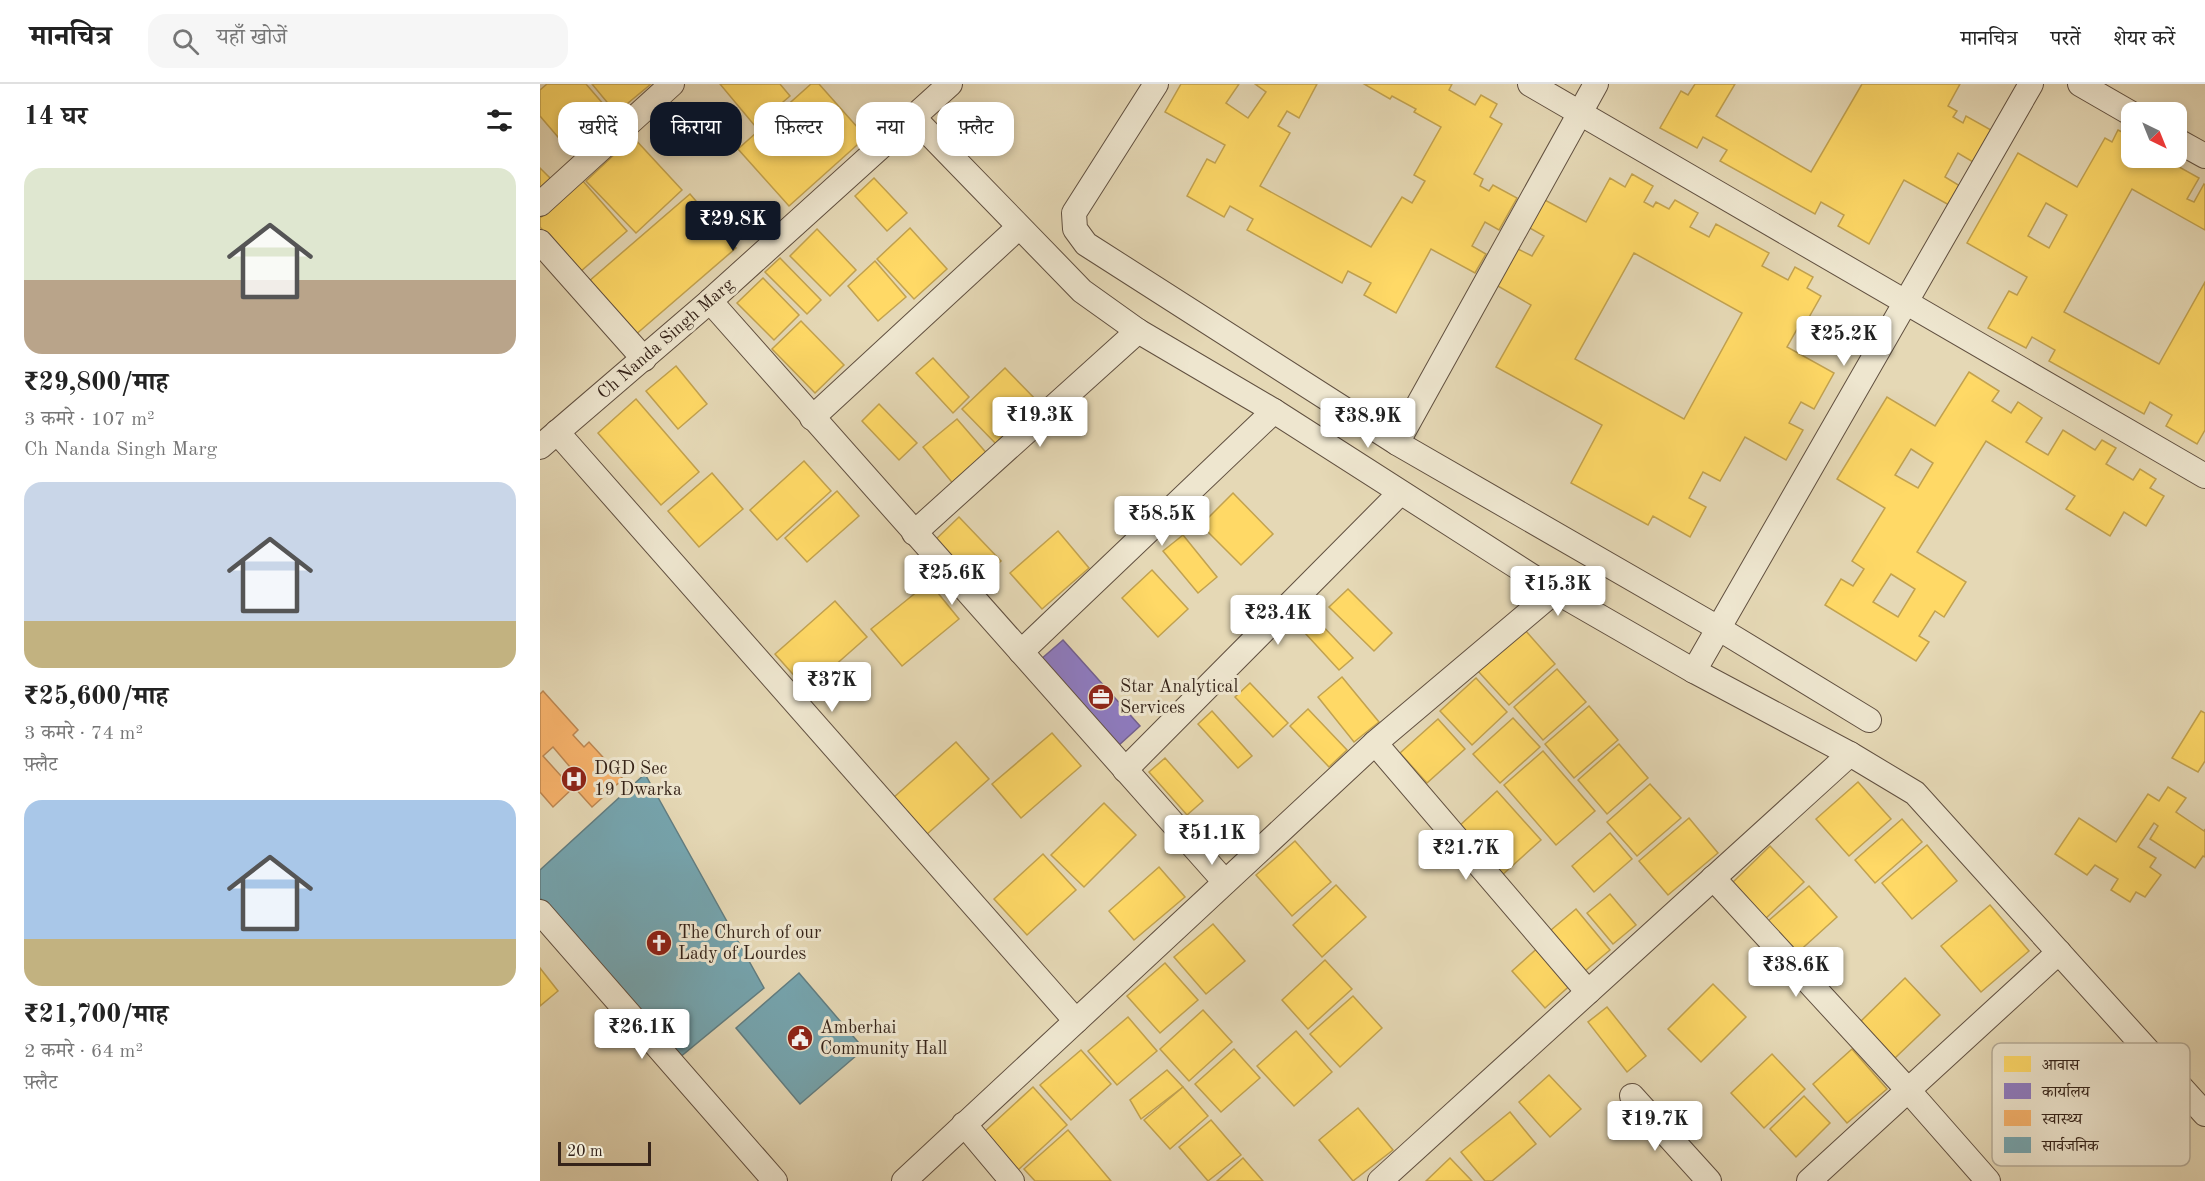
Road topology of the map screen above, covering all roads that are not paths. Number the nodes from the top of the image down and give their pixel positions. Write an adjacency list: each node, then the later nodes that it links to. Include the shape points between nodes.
1 (672, 84): 15 (street)
2 (1156, 84): 25 (street, via 1074,213 1076,229 1086,244)
3 (1530, 84): 10 (street)
4 (1596, 84): 10 (street)
5 (2031, 84): 19 (street)
6 (2080, 84): 9 (street)
7 (945, 86): 8 (street, Ch Nanda Singh Marg)
8 (925, 107)
9 (2121, 108)
10 (1580, 114): 19 (street); 25 (street)
11 (925, 129): 16 (street)
12 (2187, 146): 14 (street)
13 (872, 156): 18 (street, Ch Nanda Singh Marg)
14 (2205, 156)
15 (540, 204)
16 (1019, 227): 20 (street, via 1082,291); 23 (street)
17 (540, 242): 21 (street)
18 (710, 302): 21 (street, Ch Nanda Singh Marg); 23 (street)
19 (1906, 302): 26 (street); 30 (street)
20 (1138, 332): 22 (street); 28 (street)
21 (644, 359): 24 (street, Ch Nanda Singh Marg)
22 (1274, 411): 27 (street); 31 (street)
23 (812, 418): 28 (street)
24 (549, 440): 42 (street)
25 (1397, 442): 30 (street)
26 (2205, 476)
27 (1400, 493): 29 (street); 36 (street)
28 (914, 533): 31 (street)
29 (1555, 591): 32 (street); 34 (street)
30 (1718, 628): 32 (street); 33 (street)
31 (1021, 652): 36 (street)
32 (1694, 671): 35 (street)
33 (1869, 720)
34 (1375, 742): 38 (street); 41 (street)
35 (1850, 754): 37 (street); 40 (street, via 1915,793)
36 (1125, 770): 38 (street)
37 (1713, 878): 41 (street); 44 (street)
38 (1225, 882): 42 (street)
39 (540, 912): 49 (street)
40 (2059, 952): 43 (street); 44 (street)
41 (1588, 992): 52 (street)
42 (1076, 1021): 48 (street)
43 (2141, 1043)
44 (1908, 1090): 54 (street); 55 (street)
45 (1632, 1096): 53 (street)
46 (2190, 1097): 47 (street)
47 (2205, 1114)
48 (964, 1124): 50 (street); 51 (street)
49 (768, 1179)
50 (904, 1181)
51 (1012, 1181)
52 (1380, 1181)
53 (1708, 1181)
54 (1809, 1181)
55 (1988, 1181)

